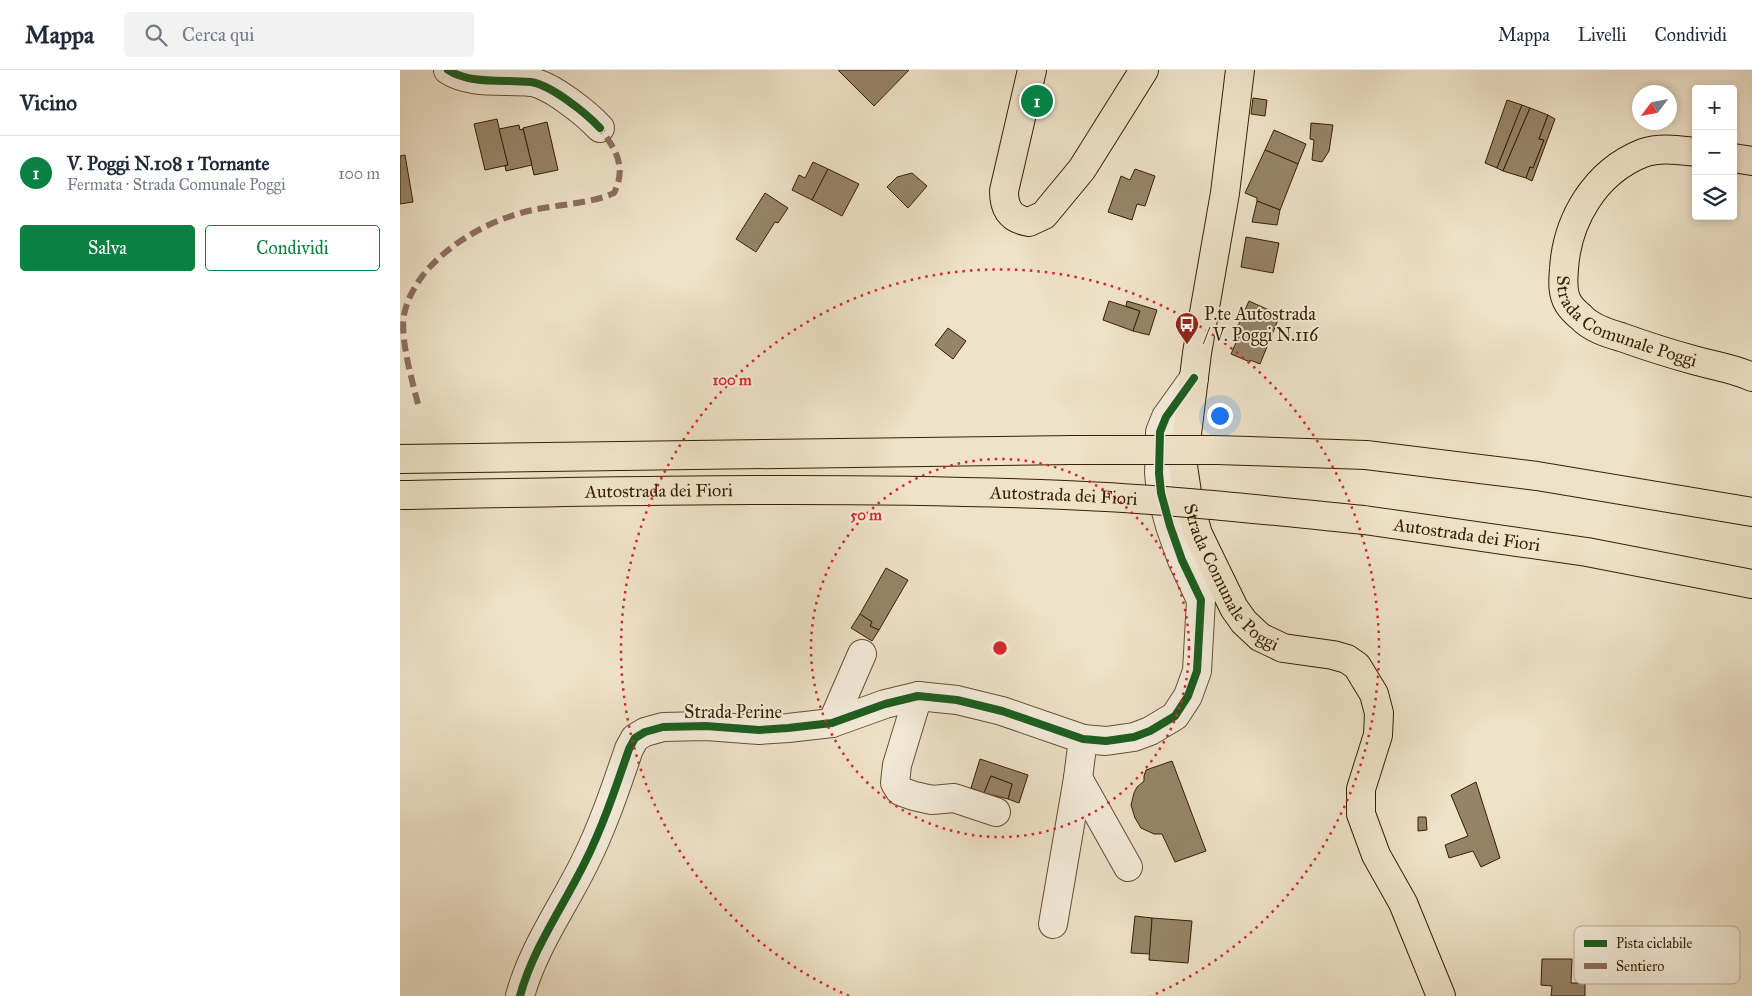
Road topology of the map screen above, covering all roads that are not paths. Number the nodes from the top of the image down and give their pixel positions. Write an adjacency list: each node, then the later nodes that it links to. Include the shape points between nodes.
1 (448, 70): 5 (street, via 465,77 532,82 547,87)
2 (1032, 70): 3 (main road, via 1004,191 1007,211 1012,217 1029,222 1044,215 1082,169)
3 (1144, 70)
4 (1240, 70): 10 (main road, Strada Comunale Poggi, via 1225,193)
5 (600, 128)
6 (1692, 152): 9 (main road, Strada Comunale Poggi, via 1659,150 1644,153 1619,166 1602,181 1570,230 1565,252 1564,289 1568,302 1582,319 1599,330)
7 (1737, 159): 8 (main road)
8 (1752, 161)
9 (1752, 377)
10 (1194, 378): 18 (street, via 1166,417 1160,432 1159,455 1162,493 1170,526 1201,600 1197,671 1188,696 1175,716 1134,737); 24 (main road, Strada Comunale Poggi, via 1183,466 1198,534 1234,608 1260,637 1283,648 1347,659 1357,666 1374,694 1379,713 1378,735 1361,789 1361,814 1376,855 1403,903)
11 (400, 459): 13 (main road, Autostrada dei Fiori, bridge, via 1072,450 1366,455 1546,478)
12 (400, 495): 14 (main road, Autostrada dei Fiori, bridge, via 930,490 1067,495 1364,520 1587,552)
13 (1752, 512)
14 (1752, 584)
15 (862, 654): 17 (street)
16 (918, 696): 17 (street, Strada Perine); 18 (street, Strada Perine, via 957,700 1002,711); 20 (street, via 897,765 895,784 900,791 914,796 932,800 954,798)
17 (832, 722): 23 (street, Strada Perine, via 759,730 663,727 635,738 604,820 564,904 535,953)
18 (1094, 740): 19 (street)
19 (1078, 778): 21 (street); 22 (street)
20 (996, 812)
21 (1128, 866)
22 (1053, 924)
23 (520, 996)
24 (1441, 996)

